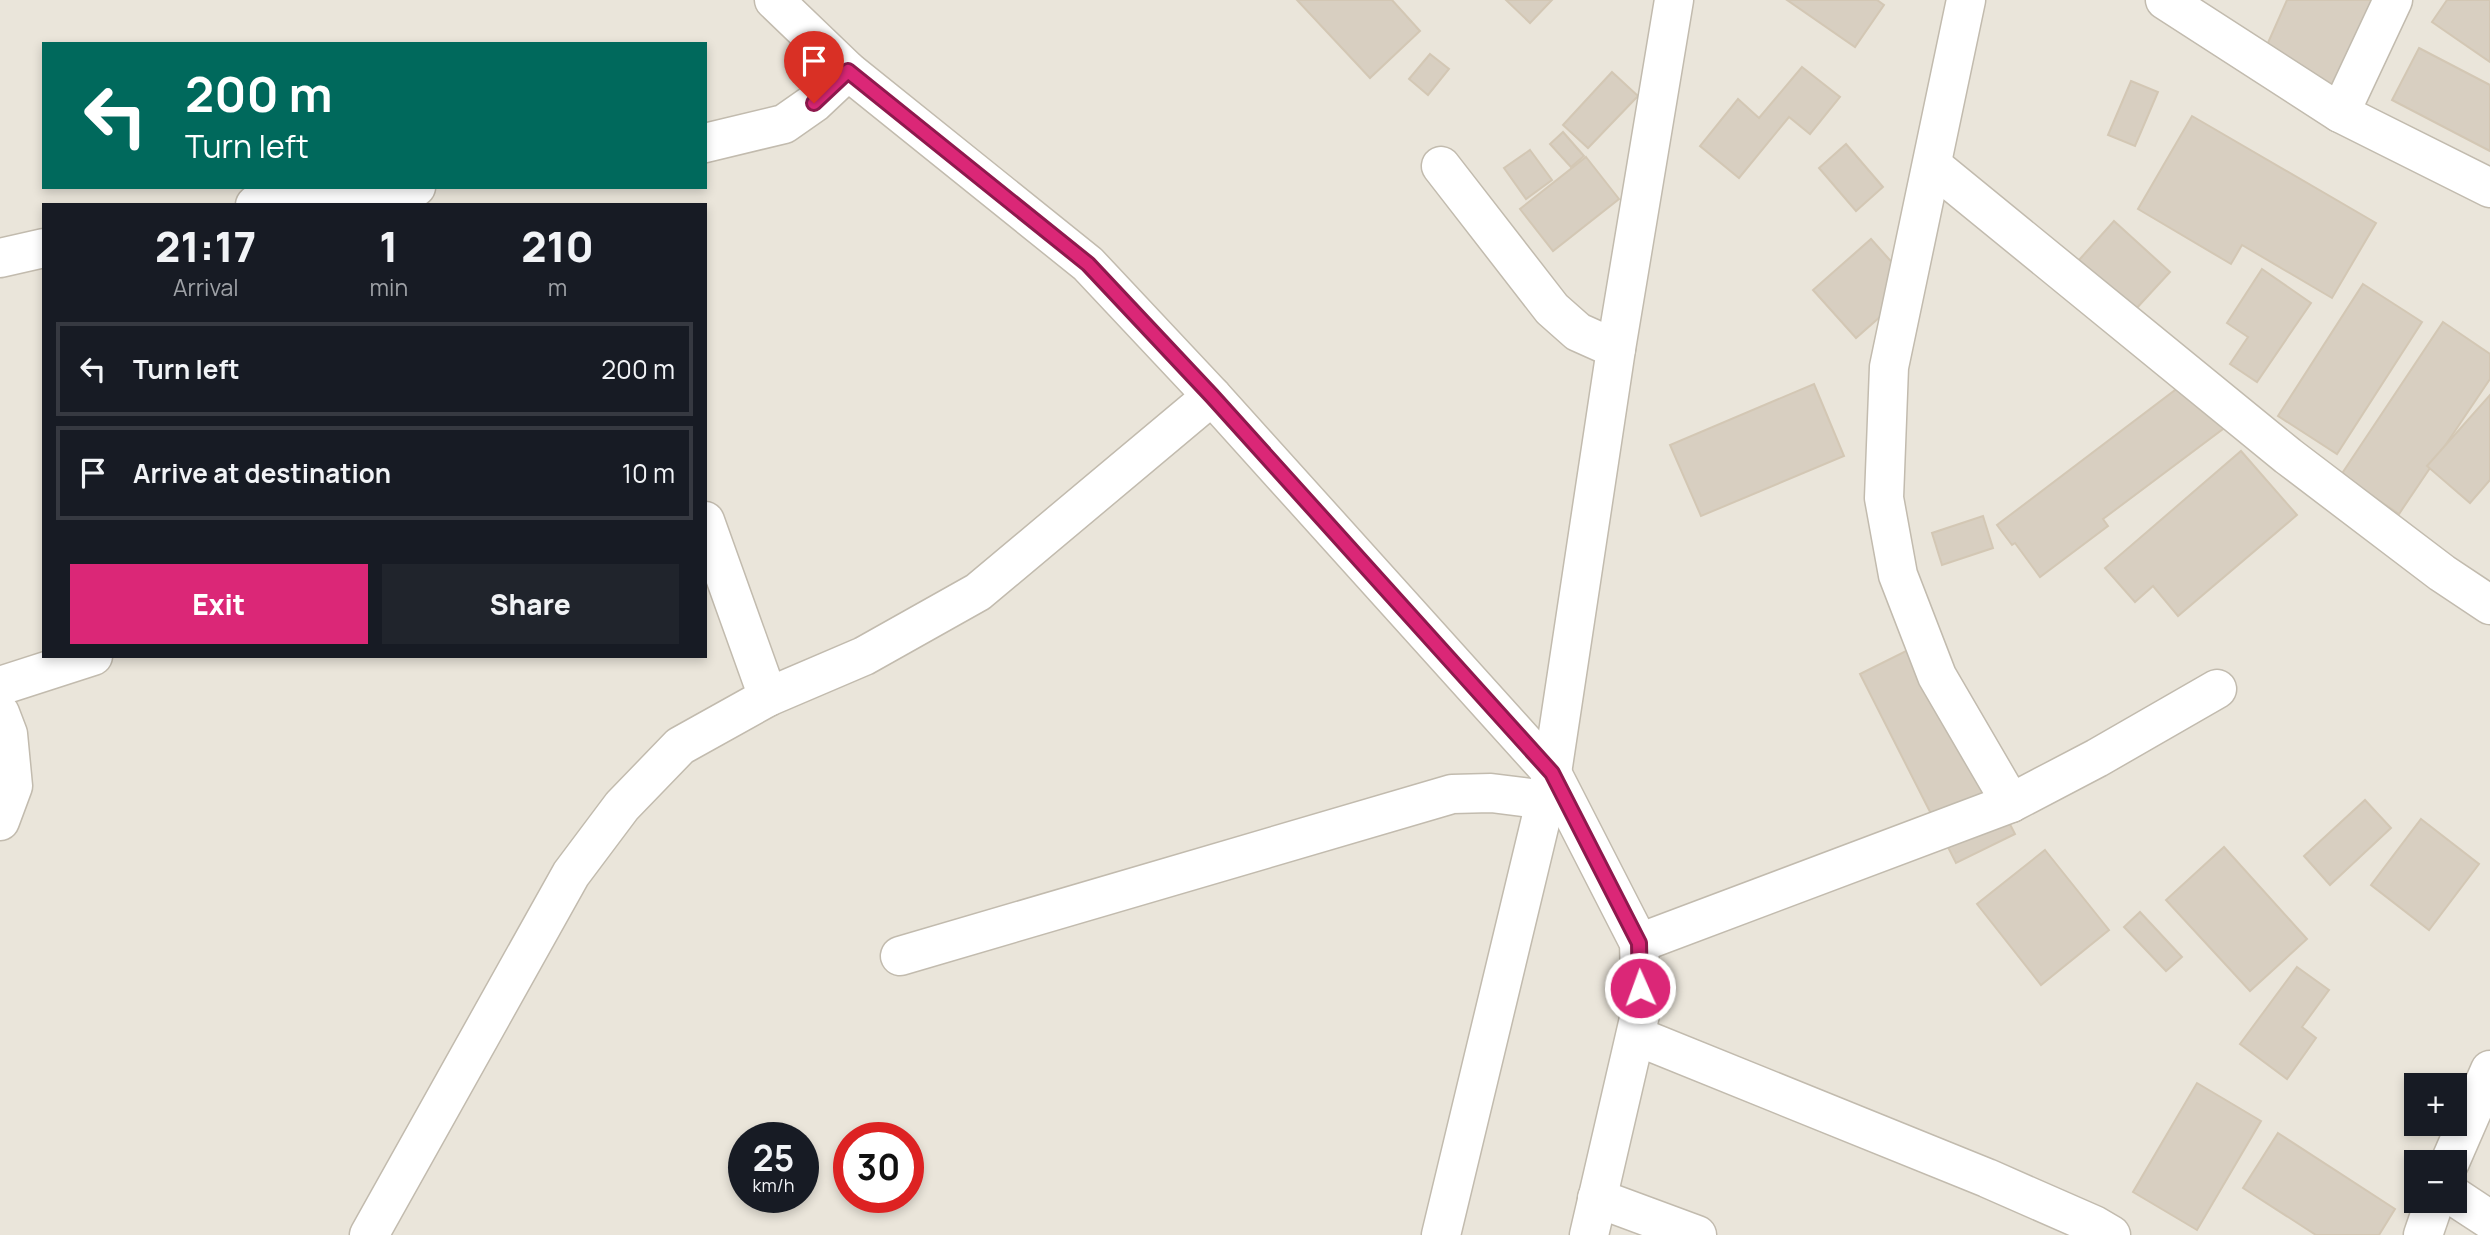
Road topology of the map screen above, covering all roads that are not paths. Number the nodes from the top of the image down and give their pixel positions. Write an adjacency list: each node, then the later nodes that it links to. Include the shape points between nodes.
1 (775, 0): 6 (street)
2 (1674, 0): 16 (street)
3 (1966, 0): 10 (street)
4 (2165, 0): 7 (street)
5 (2393, 0): 7 (street)
6 (848, 71): 8 (street, via 784,124); 17 (street, via 1088,264)
7 (2340, 113): 11 (street)
8 (707, 142)
9 (1441, 166): 16 (street, via 1552,309 1578,332)
10 (1933, 166): 19 (street, via 2288,456); 26 (street, via 1889,367 1884,498 1898,575 1937,676)
11 (2490, 188)
12 (398, 189): 13 (street)
13 (273, 203)
14 (42, 248): 15 (street)
15 (0, 258)
16 (1616, 349): 25 (street)
17 (1212, 396): 23 (street, via 978,592 864,656); 25 (street)
18 (707, 527): 23 (street)
19 (2490, 605)
20 (87, 658): 21 (street)
21 (0, 686)
22 (2217, 689): 26 (street)
23 (768, 697): 37 (street, via 680,746 622,806 571,874)
24 (0, 713): 27 (street, via 8,734 13,786)
25 (1549, 786): 28 (street); 29 (street, via 1452,794); 38 (street)
26 (2011, 803): 28 (street)
27 (0, 821)
28 (1639, 943): 30 (street, via 1641,1010)
29 (900, 956)
30 (1636, 1036): 33 (street); 41 (street, via 1987,1178)
31 (2490, 1070): 32 (street)
32 (2456, 1150)
33 (1597, 1198): 39 (street); 40 (street)
34 (2467, 1205): 36 (street)
35 (2431, 1213): 42 (street)
36 (2490, 1220)
37 (369, 1235)
38 (1441, 1235)
39 (1589, 1235)
40 (1697, 1235)
41 (2111, 1235)
42 (2423, 1235)

